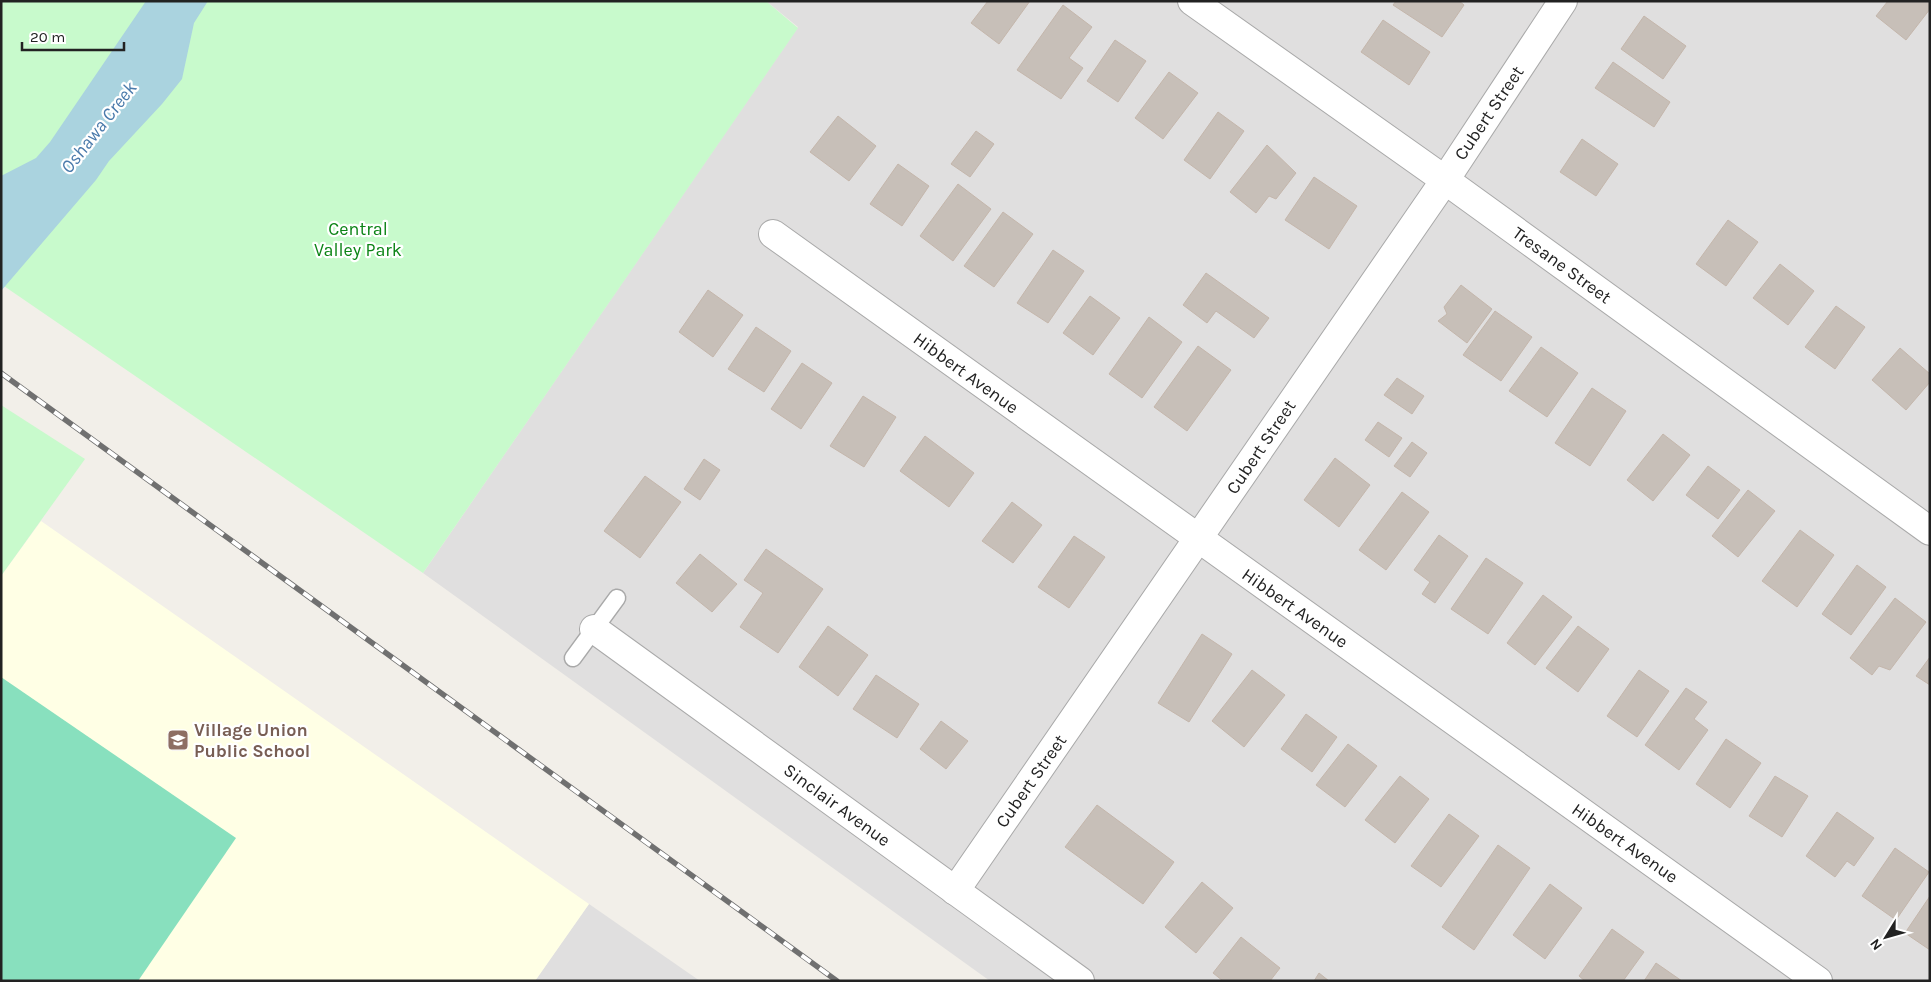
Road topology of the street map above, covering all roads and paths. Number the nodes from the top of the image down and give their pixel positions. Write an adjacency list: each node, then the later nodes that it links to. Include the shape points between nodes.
1 (1192, 1): 3 (street, Tresane Street)
2 (1563, 1): 3 (street, Cubert Street)
3 (1445, 180): 5 (street, Tresane Street); 6 (street, Cubert Street)
4 (773, 234): 6 (street, Hibbert Avenue)
5 (1930, 531)
6 (1198, 539): 10 (street, Cubert Street); 12 (street, Hibbert Avenue)
7 (617, 598): 8 (lane)
8 (594, 629): 9 (lane); 10 (street, Sinclair Avenue)
9 (573, 658)
10 (955, 891): 11 (street, Sinclair Avenue)
11 (1080, 981)
12 (1818, 981)

